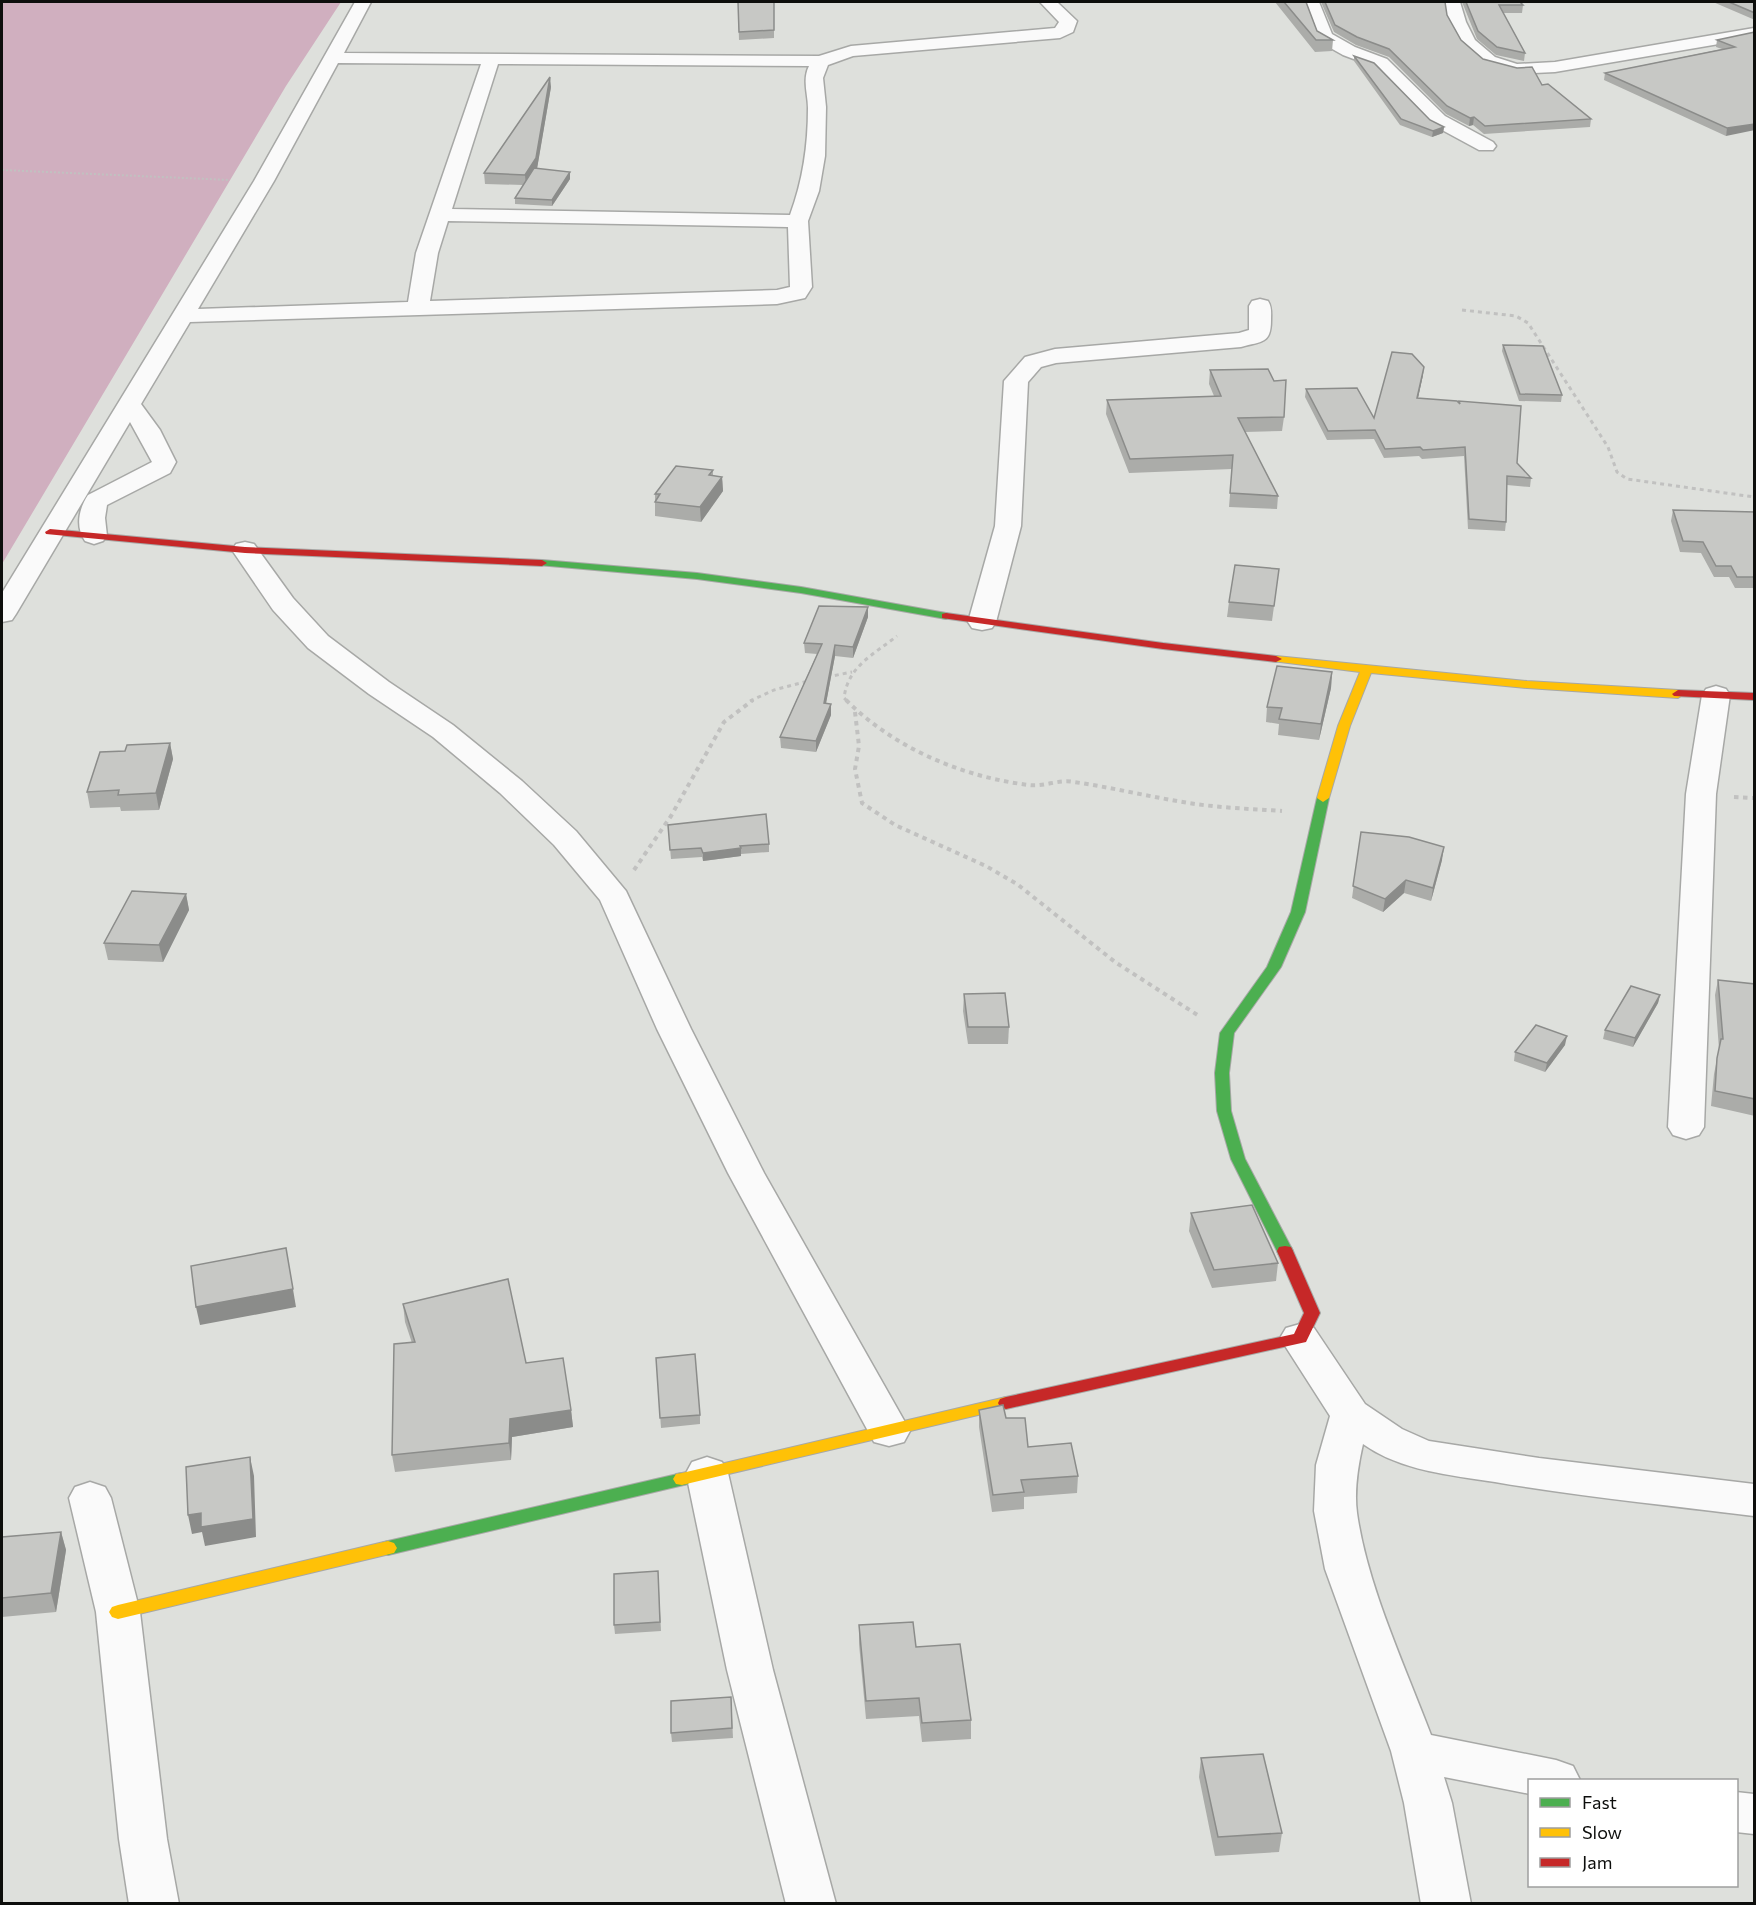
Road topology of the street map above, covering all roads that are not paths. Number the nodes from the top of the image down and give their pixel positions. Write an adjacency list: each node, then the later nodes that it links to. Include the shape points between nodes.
1 (363, 2): 6 (street)
2 (1048, 2): 8 (street, via 1068,21 1067,28 1060,33 851,51)
3 (1311, 2): 9 (street, via 1324,37 1381,63 1438,120)
4 (1452, 2): 5 (street, via 1468,43 1489,62 1516,69 1555,67)
5 (1755, 33)
6 (331, 58): 7 (street); 14 (street, via 264,181)
7 (491, 60): 8 (street); 10 (street)
8 (820, 61): 11 (street, via 814,78 815,156)
9 (1486, 146)
10 (441, 215): 11 (street); 13 (street, via 427,253)
11 (798, 221): 13 (street, via 801,287 797,293 777,297)
12 (1260, 306): 20 (street, via 1260,334 1241,340 1055,356 1033,362 1016,381 1008,526)
13 (418, 307): 14 (street)
14 (181, 316): 15 (street)
15 (130, 405): 16 (street); 17 (street, via 164,462 161,468 97,500 91,517)
16 (50, 532): 17 (street); 19 (street)
17 (94, 536): 18 (street)
18 (245, 550): 20 (street, via 519,561 697,576); 27 (street, via 283,604 318,642 443,731 512,787 565,838 615,898 674,1029 746,1173)
19 (2, 614)
20 (982, 622): 21 (street)
21 (1368, 667): 22 (street, via 1604,692); 25 (street, via 1344,726 1318,814 1298,912 1274,967 1227,1033 1222,1073 1224,1111 1238,1158 1296,1272 1312,1313)
22 (1716, 695): 23 (street); 24 (street, via 1701,794)
23 (1755, 697)
24 (1686, 1127)
25 (1300, 1338): 26 (street); 27 (street)
26 (1351, 1415): 30 (street, via 1387,1440 1423,1455 1539,1474); 32 (street, via 1337,1465 1335,1511 1347,1569)
27 (889, 1431): 28 (street)
28 (707, 1473): 31 (street); 37 (street, via 750,1670)
29 (90, 1498): 31 (street)
30 (1755, 1500)
31 (118, 1612): 36 (street)
32 (1414, 1751): 33 (street); 38 (street, via 1428,1803)
33 (1551, 1779)
34 (1738, 1812): 35 (street)
35 (1755, 1814)
36 (154, 1904)
37 (811, 1904)
38 (1446, 1904)

